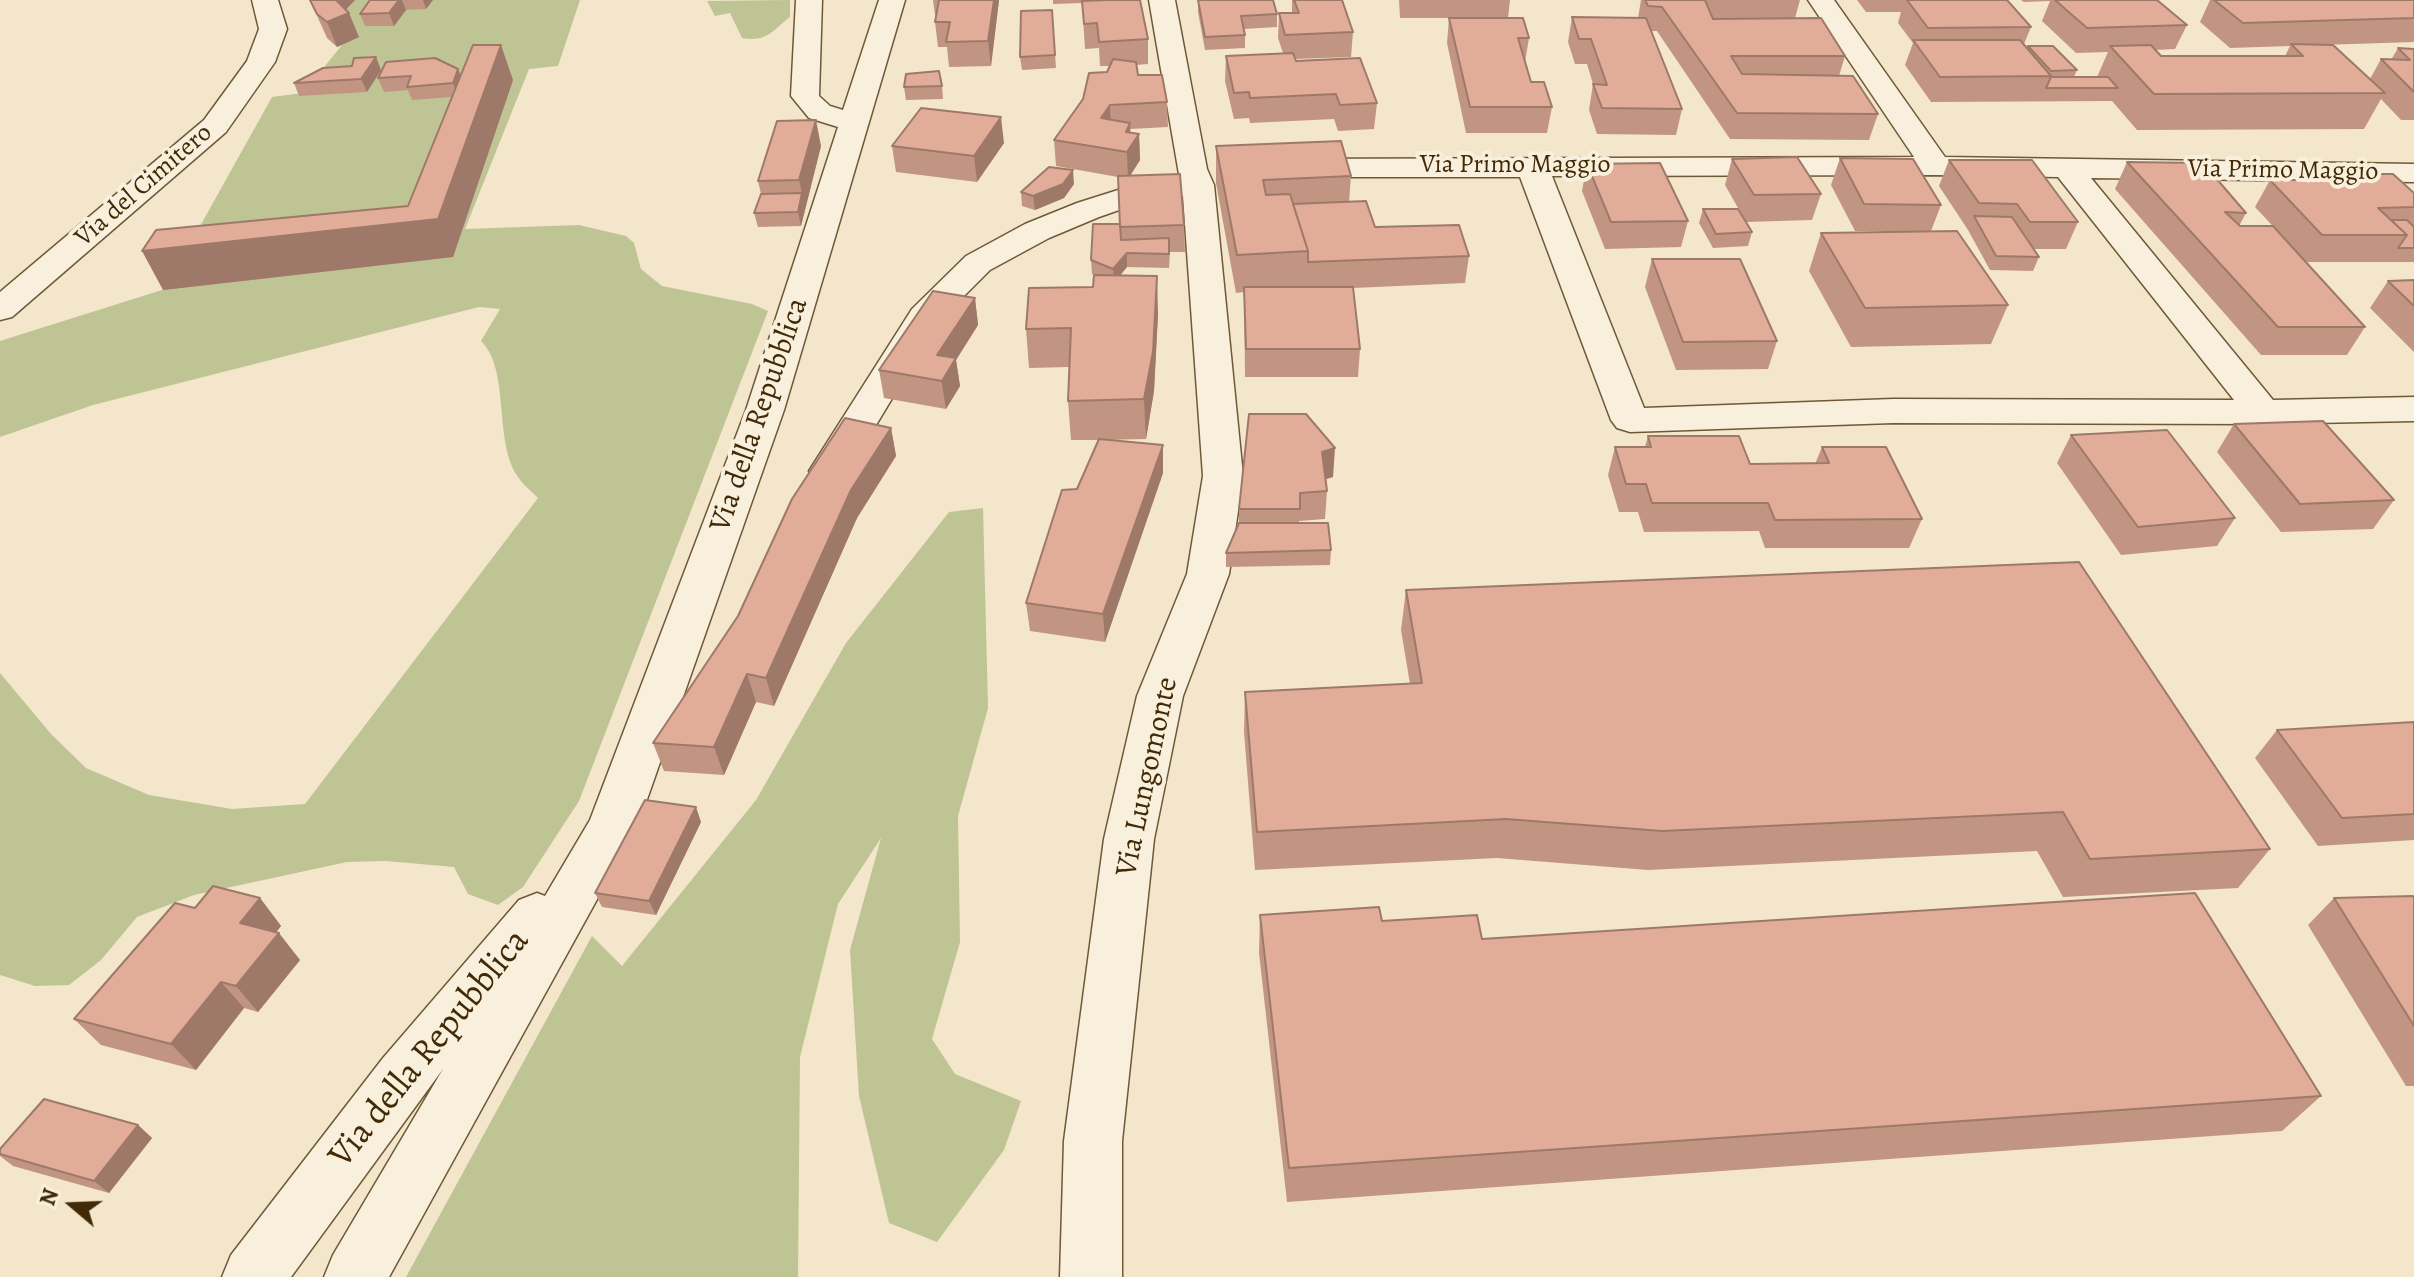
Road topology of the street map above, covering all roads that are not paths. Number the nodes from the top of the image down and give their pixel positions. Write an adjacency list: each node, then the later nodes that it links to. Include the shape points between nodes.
1 (265, 0): 12 (street, Via del Cimitero, via 273,29 261,62 215,126)
2 (809, 0): 6 (street, via 805,96 810,107 828,117)
3 (892, 0): 6 (street, Via della Repubblica)
4 (1162, 0): 10 (street, Via Lungomonte)
5 (1821, 0): 8 (street)
6 (855, 121): 16 (street, Via della Repubblica, via 765,410)
7 (1532, 166): 8 (street, Via Primo Maggio); 10 (street, Via Primo Maggio); 14 (street, via 1630,420 1893,411)
8 (1936, 166): 9 (street, Via Primo Maggio)
9 (2067, 168): 11 (street, Via Primo Maggio); 14 (street)
10 (1216, 173): 15 (street, Via Primo Maggio, via 1088,210 978,263 924,316); 19 (street, Via Lungomonte, via 1223,476 1208,574 1160,696 1129,839 1093,1141)
11 (2414, 173)
12 (0, 310)
13 (2414, 409): 14 (street)
14 (2263, 412)
15 (808, 502)
16 (613, 825): 17 (street, Via della Repubblica, via 403,1076); 18 (street, Via della Repubblica)
17 (253, 1277)
18 (355, 1277)
19 (1091, 1277)

